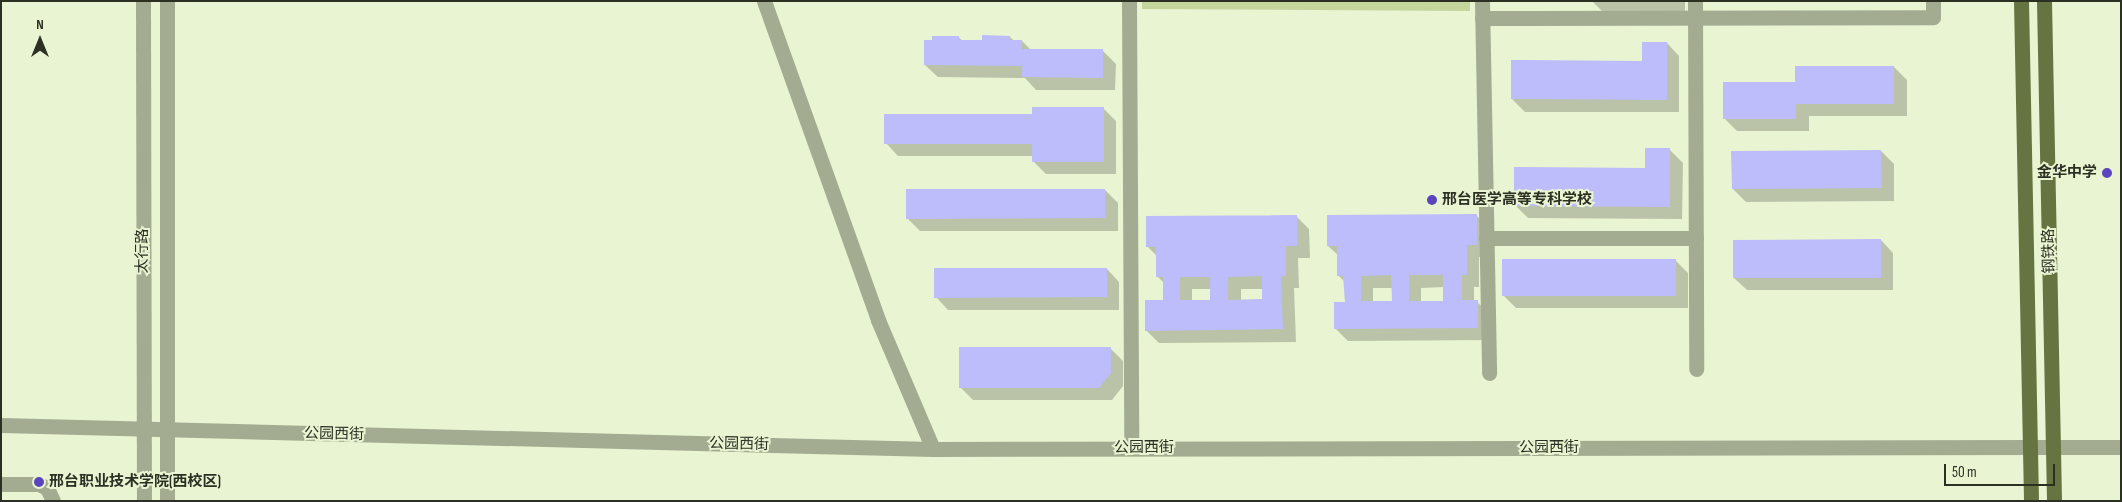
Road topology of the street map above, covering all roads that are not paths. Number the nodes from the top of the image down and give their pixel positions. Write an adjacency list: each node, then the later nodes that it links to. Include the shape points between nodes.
1 (143, 1): 17 (street, 太行路)
2 (166, 1): 18 (street, 太行路)
3 (764, 1): 23 (street, via 878,320)
4 (1129, 1): 22 (street)
5 (1482, 1): 11 (street)
6 (1695, 1): 10 (street)
7 (1933, 1): 10 (street, via 1933,17)
8 (2021, 1): 19 (main road, 钢铁路)
9 (2044, 1): 20 (main road, 钢铁路)
10 (1695, 17): 11 (street); 13 (street)
11 (1482, 18): 12 (street)
12 (1486, 238): 13 (street); 15 (street)
13 (1696, 238): 14 (street)
14 (1696, 369)
15 (1489, 373)
16 (1, 425): 17 (street, 公园西街)
17 (144, 429): 18 (street, 公园西街); 26 (street, 太行路)
18 (167, 430): 23 (street, 公园西街); 27 (street, 太行路)
19 (2030, 447): 20 (street, 公园西街); 22 (street, 公园西街); 28 (main road, 钢铁路)
20 (2053, 447): 21 (street, 公园西街); 29 (main road, 钢铁路)
21 (2121, 447)
22 (1131, 448): 23 (street, 公园西街)
23 (933, 449)
24 (1, 484): 25 (street, via 38,484 47,488)
25 (53, 501)
26 (144, 501)
27 (167, 501)
28 (2032, 501)
29 (2054, 501)

